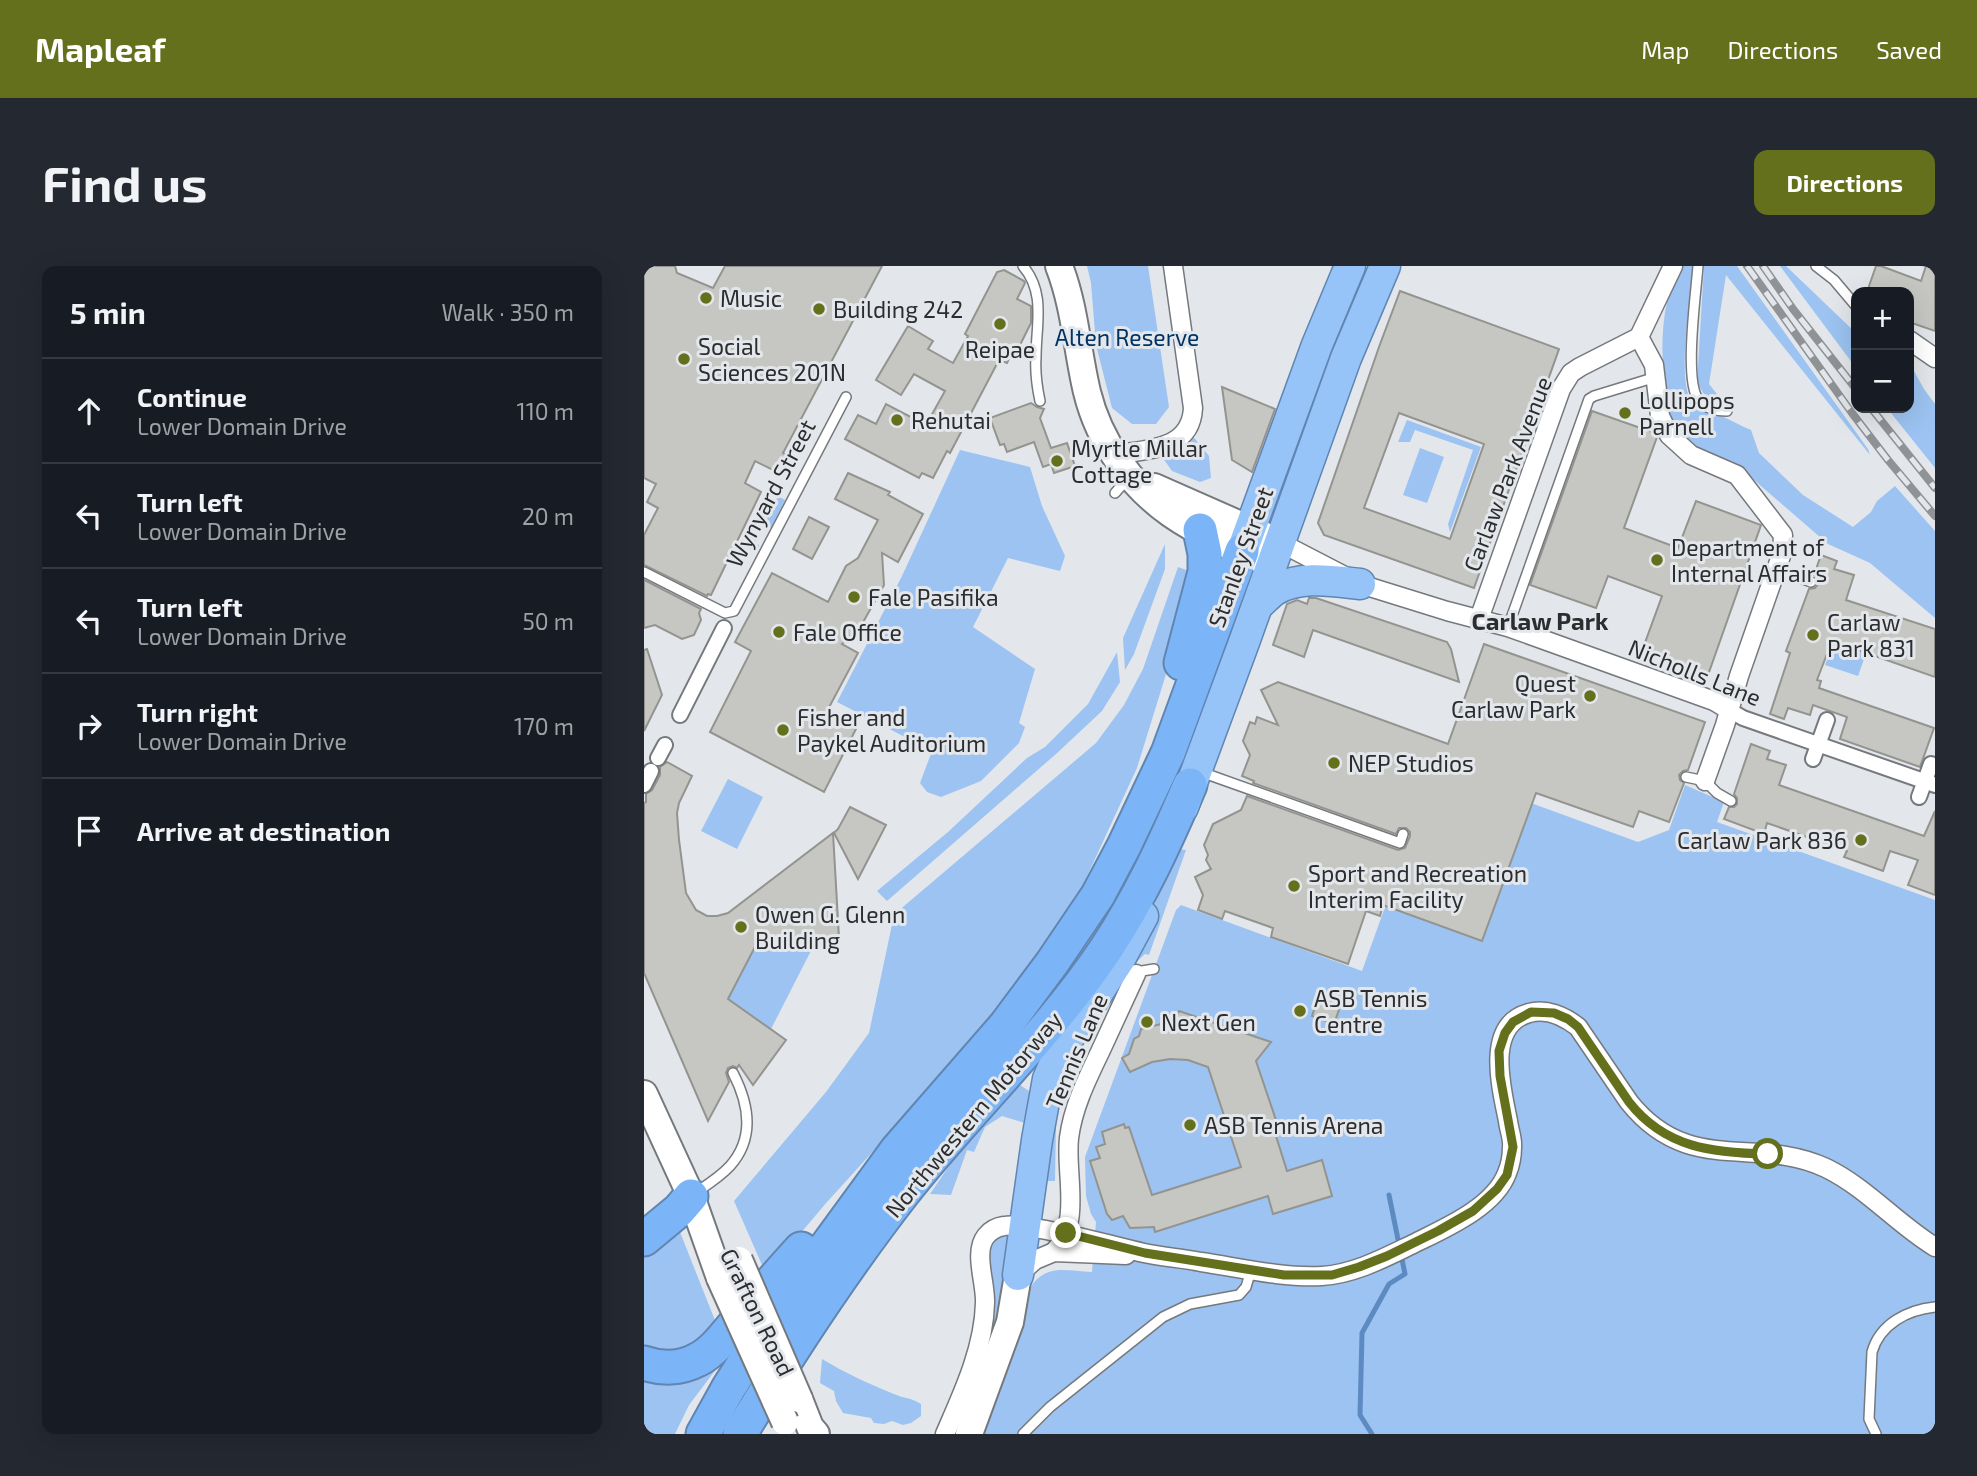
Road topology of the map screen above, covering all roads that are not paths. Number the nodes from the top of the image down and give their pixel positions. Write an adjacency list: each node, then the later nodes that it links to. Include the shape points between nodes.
1 (1023, 266): 15 (lane, via 1038,297 1035,358)
2 (1059, 266): 17 (main road, via 1071,303 1088,397)
3 (1174, 266): 17 (street, via 1193,421 1179,439 1167,445)
4 (1350, 266): 20 (highway, Stanley Street, via 1317,345)
5 (1385, 266): 20 (highway, Stanley Street)
6 (1674, 266): 10 (street)
7 (1698, 266): 16 (lane, via 1692,386 1702,404)
8 (1816, 266): 9 (lane)
9 (1851, 300)
10 (1639, 337): 13 (street); 26 (street, Carlaw Park Avenue, via 1580,367 1561,389)
11 (1914, 343): 12 (street)
12 (1935, 358)
13 (1656, 377): 21 (street, via 1660,416 1669,435 1691,455 1737,475 1780,529 1782,553); 27 (lane, via 1589,399)
14 (846, 397): 22 (lane, Wynyard Street, via 734,611 725,614)
15 (1040, 401)
16 (1727, 411)
17 (1114, 455): 18 (main road)
18 (1123, 484): 19 (main road); 20 (main road)
19 (1200, 530): 20 (main road); 44 (highway, via 1205,572)
20 (1261, 547): 24 (street, Nicholls Lane); 25 (highway, Stanley Street); 44 (highway, Stanley Street)
21 (1776, 569): 23 (lane); 29 (street)
22 (644, 572)
23 (1811, 582)
24 (1360, 583): 25 (highway, via 1295,582 1275,590); 26 (street, Nicholls Lane)
25 (1258, 605): 37 (highway, Stanley Street)
26 (1479, 619): 27 (street, Nicholls Lane)
27 (1508, 627): 29 (street, Nicholls Lane)
28 (724, 628): 30 (street)
29 (1728, 710): 32 (street, Nicholls Lane); 38 (street)
30 (680, 715)
31 (1827, 720): 32 (street)
32 (1818, 744): 34 (street); 39 (street, Nicholls Lane)
33 (658, 758): 40 (street)
34 (1813, 759)
35 (1931, 764): 39 (street)
36 (1686, 777): 38 (lane)
37 (1193, 778): 43 (lane, via 1400,843); 51 (highway, Stanley Street, via 1156,893 1060,1051 1048,1079); 65 (highway, Northwestern Motorway, via 1152,872 1105,950 1034,1042 904,1193 820,1306)
38 (1705, 781): 42 (lane)
39 (1930, 783): 41 (street)
40 (644, 785)
41 (1919, 797)
42 (1731, 801)
43 (1403, 834)
44 (1124, 846): 49 (highway, Northwestern Motorway, via 1098,895 1044,974)
45 (1154, 969): 46 (lane)
46 (1136, 974): 52 (street, Tennis Lane, via 1074,1114)
47 (733, 1073): 50 (lane, via 743,1092 746,1137 728,1168)
48 (644, 1094): 50 (main road, Grafton Road)
49 (897, 1150): 62 (highway, via 833,1212 710,1351 674,1367); 64 (highway, Northwestern Motorway, via 761,1337)
50 (691, 1196): 53 (highway); 58 (main road, Grafton Road)
51 (1025, 1227): 52 (street); 60 (highway, Stanley Street); 67 (street, via 994,1229 980,1245 986,1298 983,1328)
52 (1066, 1233): 55 (street, Tennis Lane); 56 (street); 57 (street)
53 (644, 1238)
54 (1935, 1247): 59 (street, via 1826,1168 1788,1157 1704,1149 1656,1129 1629,1102 1578,1027 1561,1016 1536,1012 1513,1022 1499,1051 1513,1147 1507,1175 1480,1206 1387,1256 1343,1272 1322,1276)
55 (1054, 1252): 56 (street); 60 (street)
56 (1077, 1253): 57 (street)
57 (1145, 1253): 59 (street)
58 (729, 1269): 63 (main road, Grafton Road, bridge); 66 (main road, Grafton Road, bridge)
59 (1251, 1270): 69 (lane, via 1239,1295 1190,1304 1163,1317 1049,1407)
60 (1018, 1275): 68 (main road, via 1010,1322)
61 (1935, 1307): 70 (lane, via 1902,1316 1875,1342 1869,1419)
62 (644, 1363)
63 (787, 1428)
64 (703, 1434)
65 (740, 1434)
66 (816, 1434)
67 (945, 1434)
68 (968, 1434)
69 (1023, 1434)
70 (1876, 1434)

